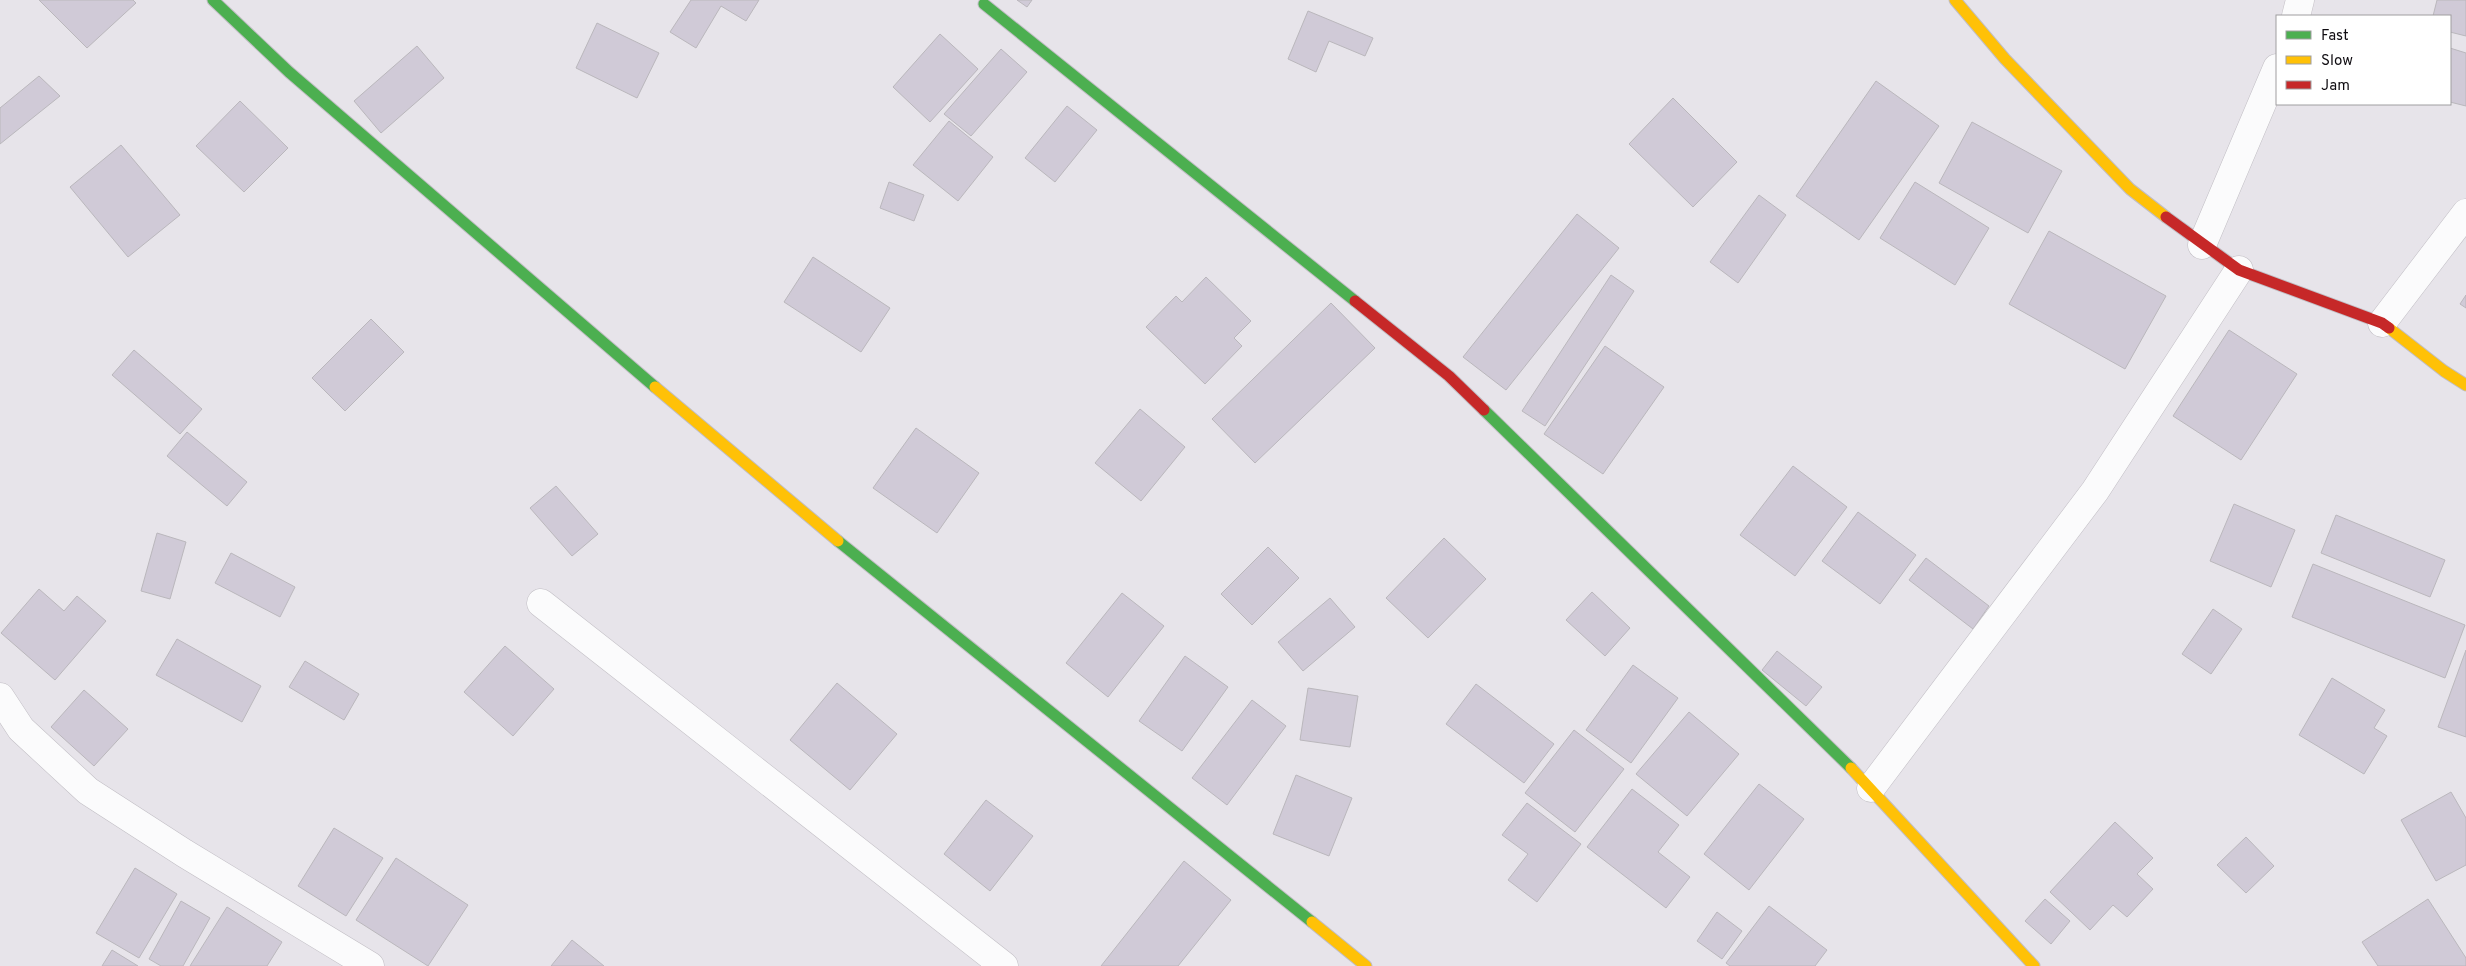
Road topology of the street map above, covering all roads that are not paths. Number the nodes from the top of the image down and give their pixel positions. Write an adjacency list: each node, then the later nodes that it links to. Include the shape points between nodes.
1 (213, 0): 17 (street, via 289,72 778,492)
2 (1955, 0): 8 (street, via 2005,59 2130,189)
3 (2300, 0): 5 (street)
4 (984, 4): 14 (street, via 1449,376)
5 (2296, 15)
6 (2276, 70): 8 (street)
7 (2466, 214): 10 (street)
8 (2202, 245): 9 (street)
9 (2239, 270): 10 (street); 14 (street, via 2095,491)
10 (2382, 323): 11 (street)
11 (2466, 385)
12 (541, 603): 16 (street)
13 (0, 697): 15 (street, via 21,729 88,791)
14 (1871, 788): 18 (street)
15 (370, 966)
16 (1004, 966)
17 (1366, 966)
18 (2034, 966)

